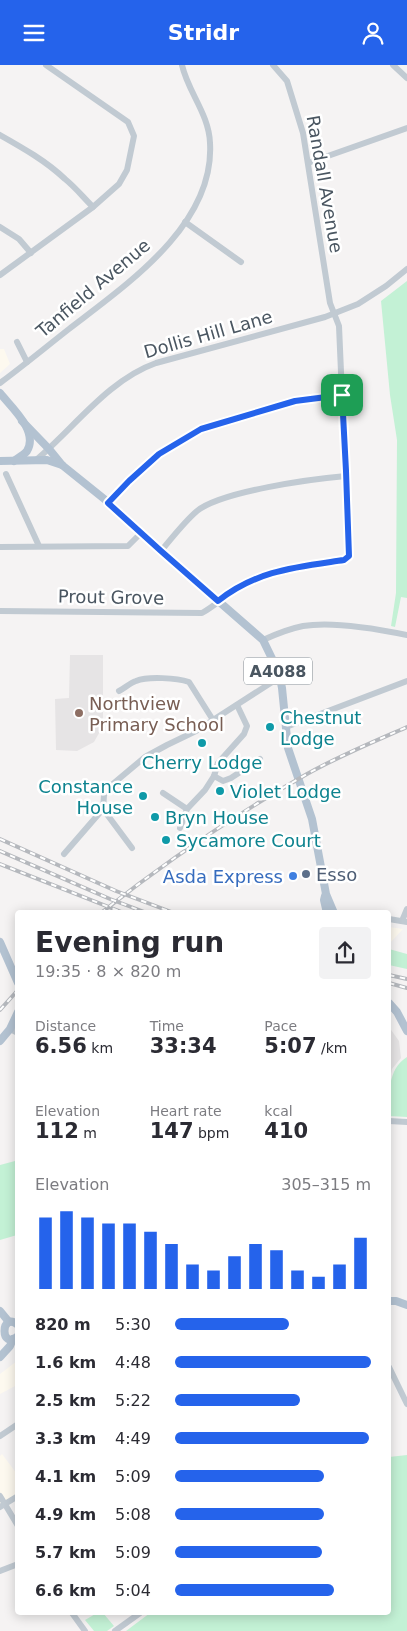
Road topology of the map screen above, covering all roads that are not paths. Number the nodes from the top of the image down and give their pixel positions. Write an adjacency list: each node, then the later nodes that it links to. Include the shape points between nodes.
1 (46, 65): 9 (street, via 132,128 134,136 127,170 119,184)
2 (182, 65): 10 (street, Tanfield Avenue, via 204,115 210,143 210,159 203,186)
3 (273, 65): 8 (street, Randall Avenue, via 290,89)
4 (393, 65): 5 (street)
5 (407, 78)
6 (407, 128): 8 (street)
7 (0, 135): 9 (street, via 46,163)
8 (308, 163): 16 (street, Randall Avenue)
9 (92, 207): 12 (street)
10 (186, 222): 13 (street); 18 (street, Tanfield Avenue, via 142,271)
11 (0, 227): 12 (street, via 19,239)
12 (31, 253): 15 (street)
13 (241, 263)
14 (407, 269): 16 (street, Dollis Hill Lane, via 358,304)
15 (0, 275)
16 (334, 313): 21 (street, Randall Avenue, via 339,326); 23 (street, Dollis Hill Lane, via 139,369 71,426)
17 (17, 342): 18 (street)
18 (27, 362): 19 (street, Tanfield Avenue)
19 (0, 383)
20 (0, 393): 22 (main road, A4088)
21 (342, 395): 29 (street, Randall Avenue); 30 (street, via 295,401 201,429 159,454)
22 (22, 421): 23 (main road, A4088); 26 (main road, A4088, via 30,443 26,452)
23 (49, 449): 24 (street, Dollis Hill Lane); 27 (main road, A4088)
24 (36, 460): 26 (main road, A4088); 27 (main road, A4088)
25 (0, 461): 26 (main road, A4088)
26 (14, 461)
27 (62, 465): 30 (main road, A4088)
28 (6, 474): 32 (street)
29 (346, 476): 34 (street, via 226,497 197,511); 35 (street, Randall Avenue)
30 (108, 503): 31 (main road, A4088)
31 (141, 533): 32 (street, via 128,546); 34 (main road, A4088)
32 (38, 546): 33 (street)
33 (0, 547)
34 (161, 551): 36 (main road, A4088)
35 (347, 559): 36 (street, Prout Grove, via 276,571 248,582)
36 (218, 601): 37 (street, Prout Grove, via 202,613); 39 (main road, A4088)
37 (0, 611)
38 (407, 635): 39 (street, via 345,626 305,626 282,631)
39 (263, 640): 40 (main road, A4088)
40 (280, 677): 43 (street); 45 (main road, A4088)
41 (407, 681): 45 (street)
42 (119, 691): 44 (street, via 146,679 182,680 189,683)
43 (237, 705): 44 (street); 47 (street, via 247,726 244,734 218,763)
44 (213, 720): 49 (street, via 146,757 108,788)
45 (286, 727): 55 (main road, A4088, via 288,749 312,819 326,894)
46 (260, 759): 47 (street, via 231,778 222,781)
47 (214, 777): 50 (street)
48 (163, 793): 50 (street)
49 (103, 809): 52 (street); 53 (street)
50 (187, 809): 51 (street)
51 (180, 828)
52 (132, 848)
53 (64, 854)
54 (407, 909): 57 (street)
55 (332, 910)
56 (391, 919): 57 (street)
57 (405, 921)
58 (0, 942): 59 (main road)
59 (15, 976)
60 (391, 1005): 63 (main road)
61 (15, 1018): 62 (main road)
62 (10, 1029): 64 (street); 65 (main road)
63 (407, 1031)
64 (15, 1032)
65 (0, 1041)
66 (391, 1121): 67 (street)
67 (407, 1121)
68 (391, 1301): 69 (main road)
69 (407, 1305)
70 (0, 1311): 71 (main road)
71 (4, 1324): 73 (main road)
72 (15, 1338): 73 (main road); 74 (main road)
73 (2, 1340)
74 (0, 1357)
75 (391, 1371): 76 (street)
76 (407, 1404)
77 (15, 1426): 78 (street)
78 (0, 1436)
79 (0, 1496): 81 (street)
80 (15, 1498): 81 (street)
81 (3, 1505): 82 (street)
82 (15, 1522)
83 (15, 1565): 84 (street)
84 (0, 1571)
85 (73, 1615): 87 (street)
86 (137, 1615): 88 (street)
87 (85, 1631)
88 (115, 1631)

